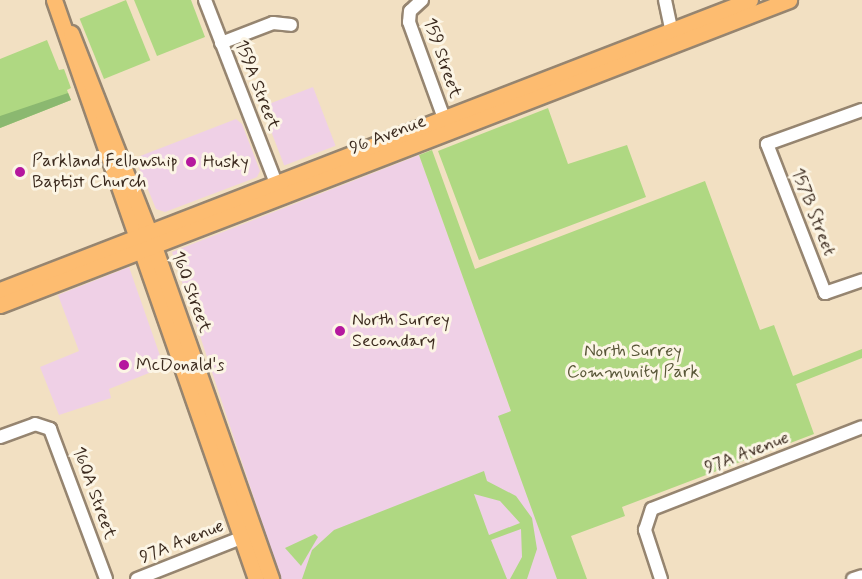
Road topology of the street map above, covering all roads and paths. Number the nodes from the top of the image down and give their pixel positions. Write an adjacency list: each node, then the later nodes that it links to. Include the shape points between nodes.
1 (54, 0): 13 (main road, 160 Street, via 67,45)
2 (205, 0): 9 (street, 159A Street)
3 (422, 0): 11 (street, 159 Street, via 410,11 409,22)
4 (664, 0): 8 (street)
5 (750, 0): 8 (main road, 96 Avenue)
6 (789, 0): 8 (main road, 96 Avenue)
7 (291, 25): 9 (street, via 273,23)
8 (674, 37): 11 (main road, 96 Avenue); 13 (main road, 96 Avenue)
9 (221, 43): 12 (street, 159A Street)
10 (862, 110): 14 (street, 157B Street, via 767,144 825,293)
11 (444, 118): 12 (main road, 96 Avenue)
12 (276, 183): 13 (main road, 96 Avenue)
13 (145, 241): 15 (main road, 96 Avenue); 16 (main road, 96 Avenue); 19 (main road, 160 Street); 24 (main road, 160 Street)
14 (862, 280)
15 (0, 290)
16 (0, 305)
17 (862, 428): 25 (street, 97A Avenue, via 668,501 647,516 646,537)
18 (0, 437): 21 (street, 160A Street, via 42,424 53,434)
19 (241, 538): 22 (street, 97A Avenue); 23 (main road, 160 Street)
20 (862, 576): 26 (street)
21 (106, 579)
22 (136, 579)
23 (256, 579)
24 (271, 579)
25 (661, 579)
26 (853, 579)

